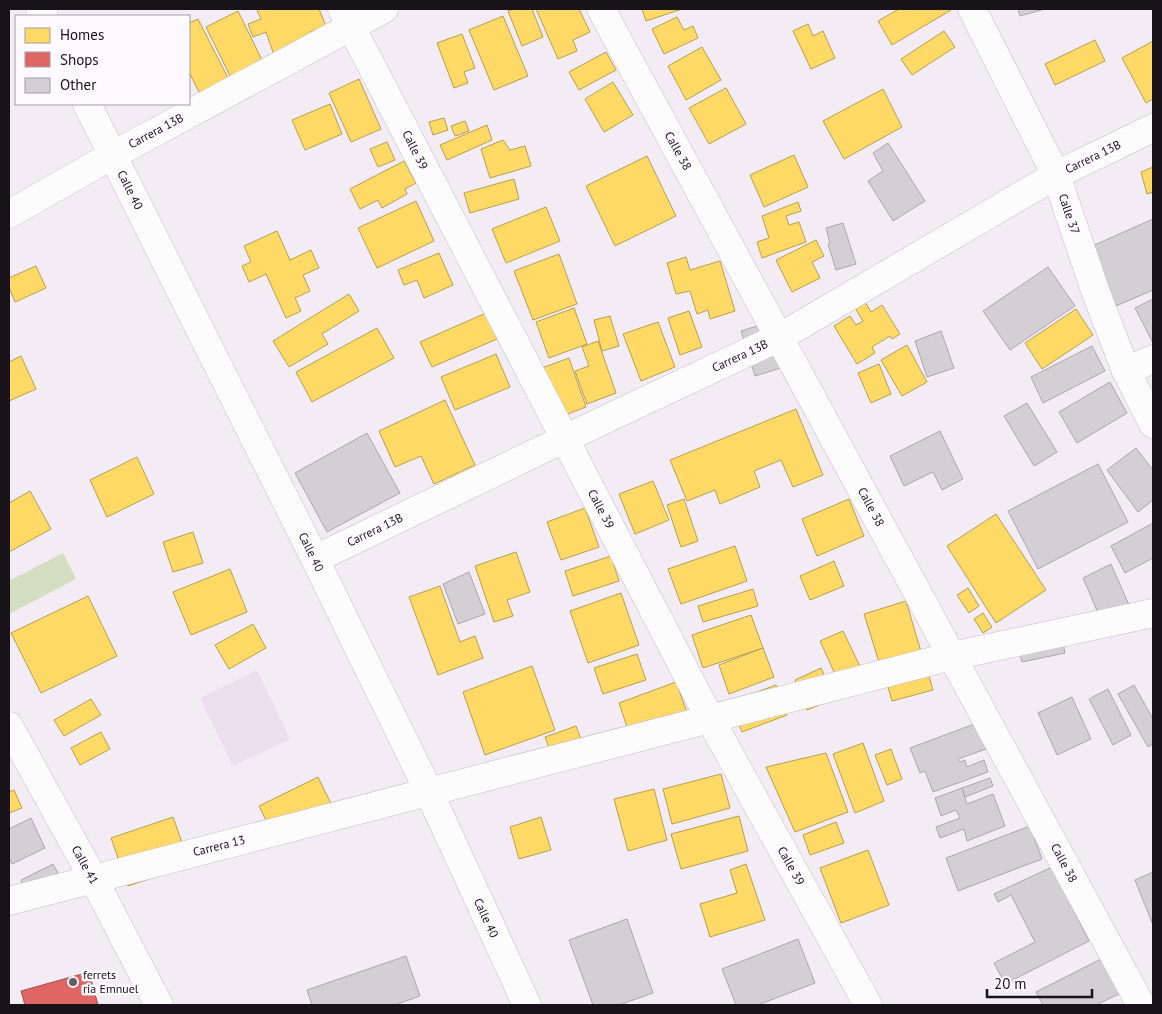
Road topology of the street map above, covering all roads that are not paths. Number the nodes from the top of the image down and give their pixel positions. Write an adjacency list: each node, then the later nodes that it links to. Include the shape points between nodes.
1 (384, 9): 4 (street, Carrera 13B)
2 (601, 9): 10 (street, Calle 38)
3 (972, 9): 8 (street, Calle 37)
4 (346, 17): 7 (street, Carrera 13B); 14 (street, Calle 39)
5 (88, 105): 7 (street, Calle 40)
6 (1153, 128): 8 (street, Carrera 13B)
7 (113, 155): 9 (street, Carrera 13B); 15 (street, Calle 40)
8 (1056, 175): 10 (street, Carrera 13B); 12 (street, Calle 37)
9 (9, 214)
10 (780, 337): 14 (street, Carrera 13B); 17 (street, Calle 38)
11 (1153, 359): 12 (street)
12 (1126, 371): 13 (street, Calle 37)
13 (1153, 424)
14 (564, 439): 15 (street, Carrera 13B); 18 (street, Calle 39)
15 (315, 559): 20 (street, Calle 40)
16 (1153, 613): 17 (street, Carrera 13)
17 (952, 656): 18 (street, Carrera 13); 26 (street, Calle 38)
18 (710, 719): 20 (street, Carrera 13); 25 (street, Calle 39)
19 (9, 726): 21 (street, Calle 41)
20 (429, 792): 21 (street, Carrera 13); 24 (street, Calle 40)
21 (93, 878): 22 (street, Carrera 13); 23 (street, Calle 41)
22 (9, 901)
23 (159, 1005)
24 (527, 1005)
25 (868, 1005)
26 (1141, 1005)

